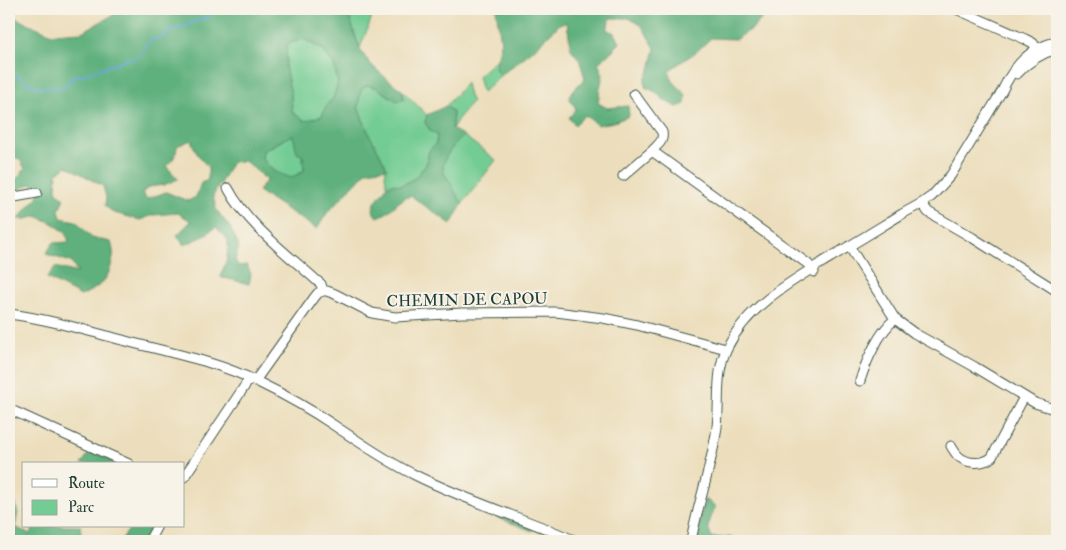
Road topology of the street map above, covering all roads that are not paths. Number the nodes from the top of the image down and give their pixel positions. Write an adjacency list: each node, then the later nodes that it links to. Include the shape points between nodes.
1 (956, 9): 4 (street, via 1012,32 1033,43)
2 (1057, 42): 4 (street)
3 (1057, 49): 4 (street)
4 (1040, 52): 11 (street, via 1002,91 951,175)
5 (634, 94): 6 (street, via 662,132 662,141)
6 (652, 150): 7 (street); 13 (street, via 808,264)
7 (623, 176)
8 (228, 188): 14 (street, via 234,200 256,224 320,284)
9 (36, 193): 10 (street)
10 (9, 198)
11 (922, 203): 12 (street); 15 (street, via 928,212)
12 (850, 248): 13 (street); 17 (street)
13 (813, 271): 18 (street, via 783,288 754,311)
14 (323, 291): 18 (street, CHEMIN DE CAPOU, via 382,316 407,318 556,312 637,325); 19 (street, via 314,298)
15 (1057, 291)
16 (9, 314): 19 (street, via 142,345 227,369)
17 (896, 318): 20 (street, via 887,325 865,364); 21 (street, via 914,333)
18 (726, 349): 30 (street, via 719,380 717,428)
19 (252, 380): 26 (street); 29 (street, via 316,414 415,476)
20 (860, 381)
21 (1024, 397): 23 (street); 24 (street, via 987,461 966,460)
22 (9, 409): 25 (street)
23 (1057, 410)
24 (950, 446)
25 (125, 462)
26 (185, 476)
27 (156, 528): 28 (street)
28 (149, 541)
29 (576, 541)
30 (691, 541)

